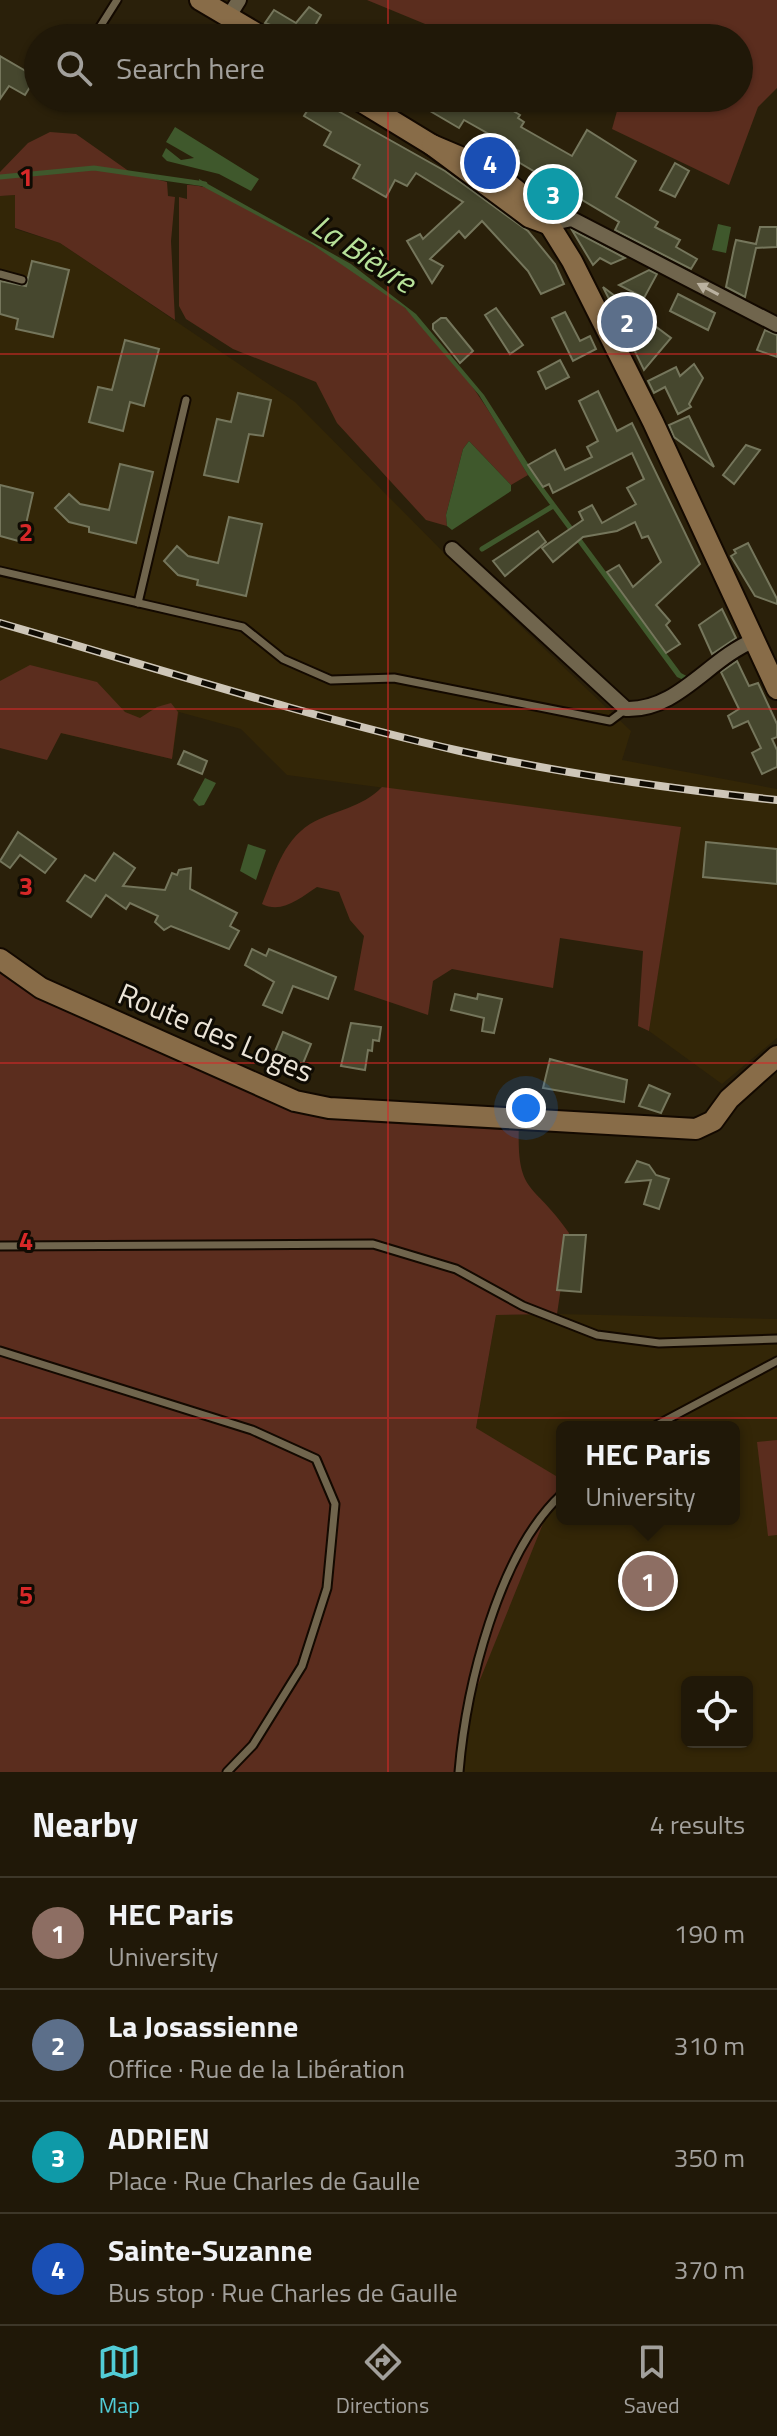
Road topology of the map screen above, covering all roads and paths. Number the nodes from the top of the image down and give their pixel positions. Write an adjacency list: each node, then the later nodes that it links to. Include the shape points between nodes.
1 (117, 0): 4 (lane)
2 (200, 0): 3 (street)
3 (234, 8): 5 (street)
4 (102, 24)
5 (251, 24)
6 (378, 112): 7 (street, via 432,145 491,170 534,200)
7 (548, 224): 10 (street, one-way to 7, via 572,219); 15 (street, via 581,279)
8 (0, 274): 9 (lane)
9 (22, 280)
10 (777, 325)
11 (186, 400): 14 (lane)
12 (452, 549): 17 (street)
13 (0, 571): 14 (lane)
14 (138, 603): 17 (lane, via 243,627 283,659 331,680 394,678 610,721)
15 (765, 653): 16 (street); 17 (street, via 732,649 666,703)
16 (777, 689)
17 (626, 709)
18 (0, 959): 19 (street, Route des Loges, via 79,1006 295,1101 329,1108 696,1129 713,1121 729,1099)
19 (777, 1056)
20 (0, 1246): 21 (lane, via 373,1244 456,1269 523,1306 597,1335 659,1343)
21 (777, 1339)
22 (0, 1351): 26 (lane, via 252,1430 316,1459 335,1504 327,1588 302,1666 253,1745)
23 (777, 1361): 24 (lane)
24 (664, 1421)
25 (556, 1502): 27 (lane, via 522,1549 484,1632 463,1718)
26 (227, 1772)
27 (459, 1772)

